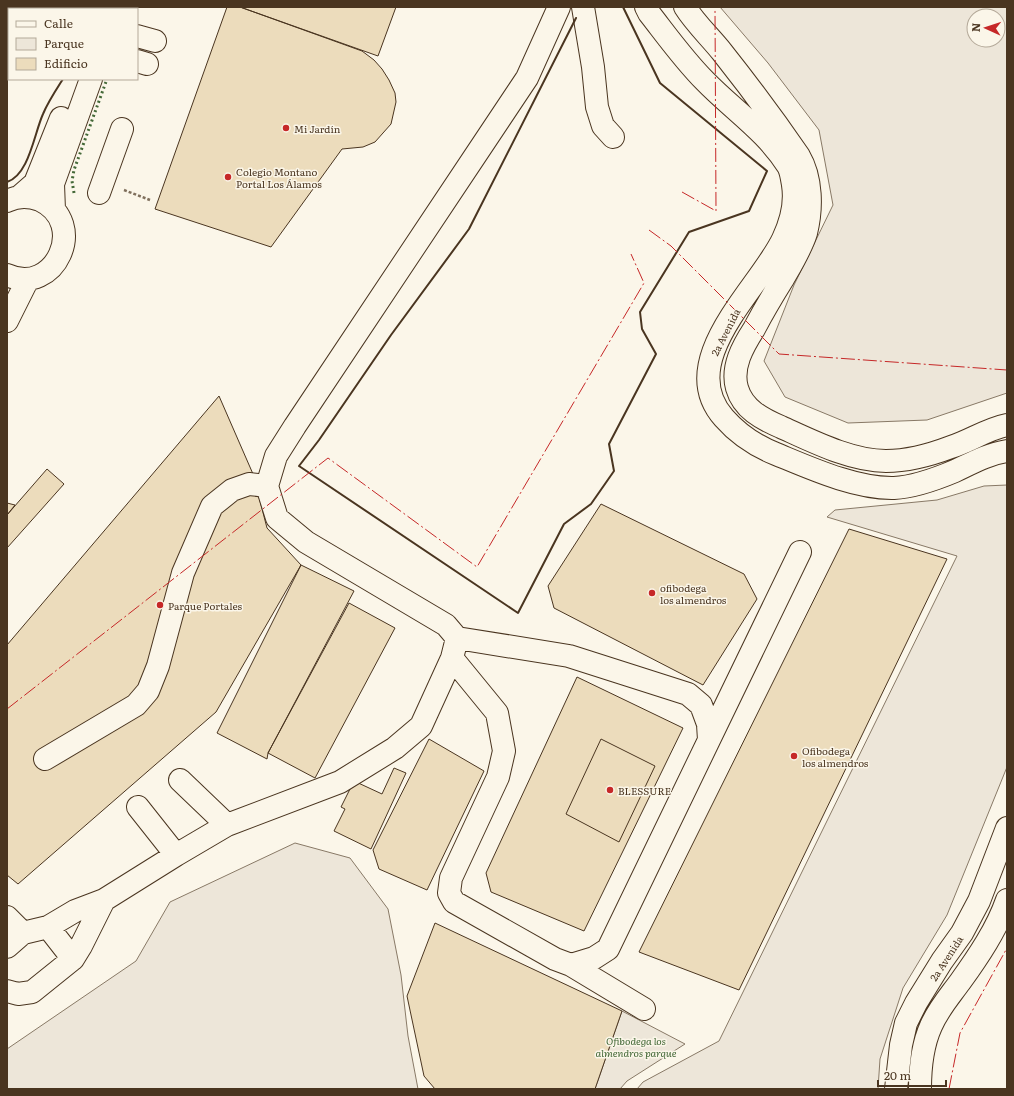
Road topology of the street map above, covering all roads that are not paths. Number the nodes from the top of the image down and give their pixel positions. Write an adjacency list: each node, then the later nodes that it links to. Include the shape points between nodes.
1 (559, 7): 16 (main road, via 527,78 291,432 276,456)
2 (583, 7): 8 (main road, via 597,107 603,126)
3 (646, 7): 15 (main road, 2a Avenida, via 682,57 769,142 789,168 793,185 793,212 783,239 727,323 711,358 708,373 710,388 713,402 720,413 748,440 767,451 809,468 865,485 894,488 912,485)
4 (685, 7): 14 (main road, via 769,113 799,156 808,180 806,233 792,264 738,359 737,387 745,404 754,413 778,426 832,449 870,460 887,461 928,455)
5 (75, 80): 10 (main road, via 35,183)
6 (91, 80): 11 (main road, via 53,184)
7 (122, 129): 9 (main road)
8 (613, 137)
9 (101, 187)
10 (10, 199): 11 (main road, via 37,199)
11 (54, 210): 12 (main road, via 61,220 64,233 64,246 59,258 51,268 40,275)
12 (17, 277): 13 (main road)
13 (7, 321)
14 (1007, 425)
15 (1007, 451)
16 (267, 486): 18 (main road, via 277,518 306,542 446,625); 20 (main road, via 249,484 232,490 212,506 183,573 158,666 148,691 136,705)
17 (800, 552): 19 (main road)
18 (455, 648): 19 (main road, via 570,656 688,694 701,705 708,724); 23 (main road, via 421,726 395,748 340,782); 33 (main road, via 497,713 504,751 498,777 451,878 449,893 454,902 465,909 555,959)
19 (709, 740): 33 (main road, via 608,949 594,958)
20 (45, 760)
21 (180, 780): 23 (main road)
22 (138, 807): 25 (main road)
23 (227, 825): 25 (main road)
24 (1007, 828): 36 (main road, 2a Avenida, via 979,901 962,933 916,1003 906,1024)
25 (176, 855): 26 (main road)
26 (104, 900): 29 (main road, via 75,911); 32 (main road)
27 (1007, 900): 37 (main road, via 987,942 943,1004 931,1026 923,1048)
28 (7, 917): 30 (main road)
29 (48, 927): 30 (main road); 32 (main road)
30 (23, 933): 31 (main road)
31 (7, 947)
32 (73, 959): 34 (main road, via 32,992 18,994)
33 (572, 965): 35 (main road)
34 (7, 991)
35 (644, 1009)
36 (896, 1089)
37 (920, 1089)

